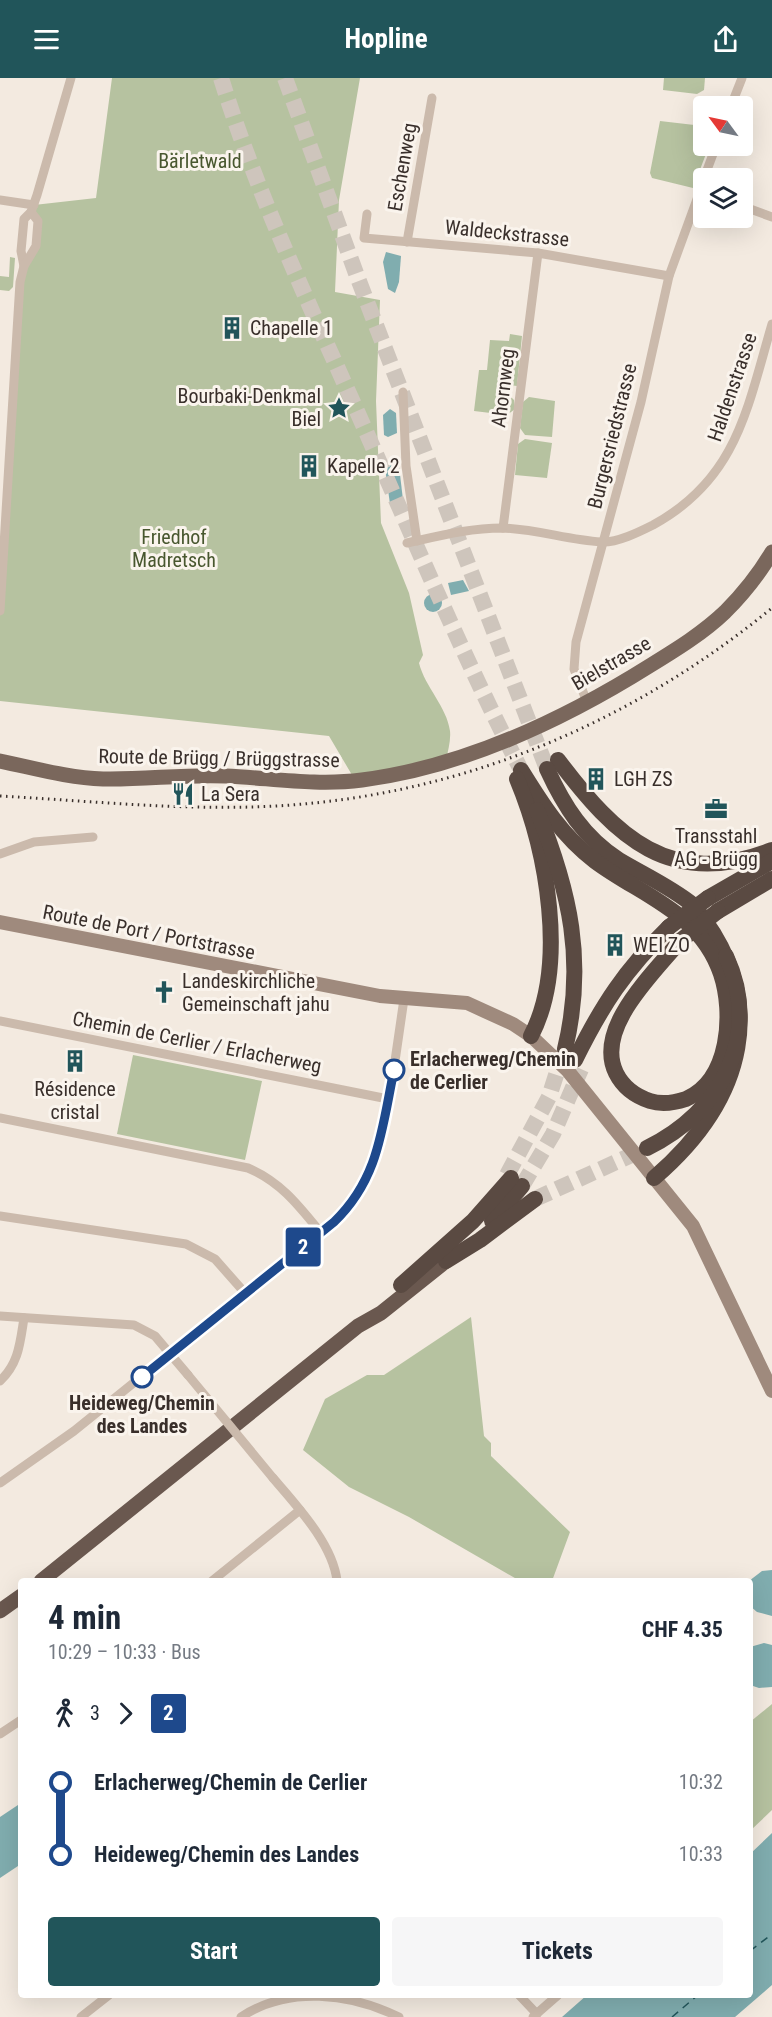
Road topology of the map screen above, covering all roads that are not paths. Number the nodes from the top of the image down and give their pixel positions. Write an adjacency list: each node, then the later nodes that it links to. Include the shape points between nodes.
1 (71, 78): 6 (street)
2 (742, 78): 3 (street)
3 (735, 96)
4 (432, 98): 11 (street, Eschenweg)
5 (0, 200): 6 (street)
6 (32, 208): 13 (street, via 24,219); 13 (street, via 38,221 36,246)
7 (753, 210): 10 (street)
8 (693, 212): 14 (street, Burgersriedstrasse)
9 (367, 214): 11 (street, Waldeckstrasse, via 364,238)
10 (772, 217)
11 (407, 242): 12 (street, Waldeckstrasse)
12 (538, 253): 14 (street, Waldeckstrasse); 17 (street, Ahornweg)
13 (24, 266): 20 (street)
14 (669, 276): 18 (street, Burgersriedstrasse)
15 (772, 324): 18 (street, Haldenstrasse, via 740,430 709,482 692,500 644,530)
16 (403, 392): 17 (street, Haldenstrasse, via 412,542)
17 (503, 528): 18 (street, Haldenstrasse)
18 (604, 542): 21 (street, Burgersriedstrasse, via 574,656 576,676)
19 (772, 552): 21 (main road, Bielstrasse, via 747,588 706,628 656,663)
20 (0, 611)
21 (587, 702): 23 (main road, Bielstrasse)
22 (0, 761): 23 (main road, Route de Brügg / Brüggstrasse, via 100,779 203,775 318,782 371,779)
23 (437, 764)
24 (517, 771): 32 (highway, via 553,821 595,861 680,915 709,948 721,974 728,1013 724,1046 715,1072 692,1096 676,1102 654,1102 637,1096 620,1081 612,1063 612,1041 630,1002); 35 (highway, via 537,836 548,897 545,1004); 36 (highway, via 554,852 572,919 576,976)
25 (93, 837): 27 (street, via 34,842)
26 (772, 850): 30 (highway, via 714,865 690,863 650,850 630,839 552,765 573,818 594,841 686,901)
27 (0, 854)
28 (772, 861): 30 (highway)
29 (772, 879): 30 (highway)
30 (709, 907): 32 (highway, bridge); 36 (highway, bridge, via 669,927 629,968 609,994); 39 (highway, via 734,980 739,1014 735,1046 725,1077 707,1105 681,1130); 40 (highway, via 745,973 753,1009 752,1040 743,1072 724,1106)
31 (0, 922): 33 (main road, Route de Port / Portstrasse)
32 (680, 940): 36 (highway, via 635,983)
33 (404, 999): 35 (main road, Route de Port / Portstrasse, via 466,1003); 37 (street)
34 (0, 1021): 37 (street, Chemin de Cerlier / Erlacherweg)
35 (525, 1032): 40 (main road, Route de Port / Portstrasse, via 568,1071)
36 (574, 1059)
37 (388, 1099): 43 (street, via 368,1179 344,1213)
38 (0, 1118): 43 (street, via 248,1168 287,1192)
39 (646, 1148)
40 (654, 1178): 52 (main road, Route de Port / Portstrasse, via 693,1226 706,1249)
41 (535, 1199): 44 (highway)
42 (0, 1216): 46 (street, via 186,1244 215,1259)
43 (321, 1233): 46 (street)
44 (446, 1261): 45 (highway, via 489,1224 514,1180); 49 (highway, via 381,1313)
45 (401, 1285): 49 (highway)
46 (245, 1293): 50 (street)
47 (0, 1316): 48 (street)
48 (24, 1318): 50 (street, via 134,1325 149,1331); 51 (street, via 18,1356)
49 (358, 1326): 55 (highway)
50 (171, 1353): 53 (street, via 74,1431); 54 (street, bridge)
51 (0, 1381)
52 (772, 1391)
53 (0, 1483)
54 (300, 1510): 56 (street); 57 (street, via 336,1568)
55 (45, 1578)
56 (216, 1578)
57 (338, 1578)
58 (18, 1598): 59 (highway)
59 (0, 1611)
60 (18, 1722): 61 (street)
61 (0, 1734)
62 (105, 1998): 69 (street)
63 (290, 1998): 70 (street, via 273,2001)
64 (324, 1998): 67 (street, via 347,2000)
65 (521, 1998): 68 (street)
66 (555, 1998): 68 (street)
67 (378, 2013): 71 (street)
68 (535, 2015)
69 (81, 2017)
70 (241, 2017)
71 (399, 2017)

